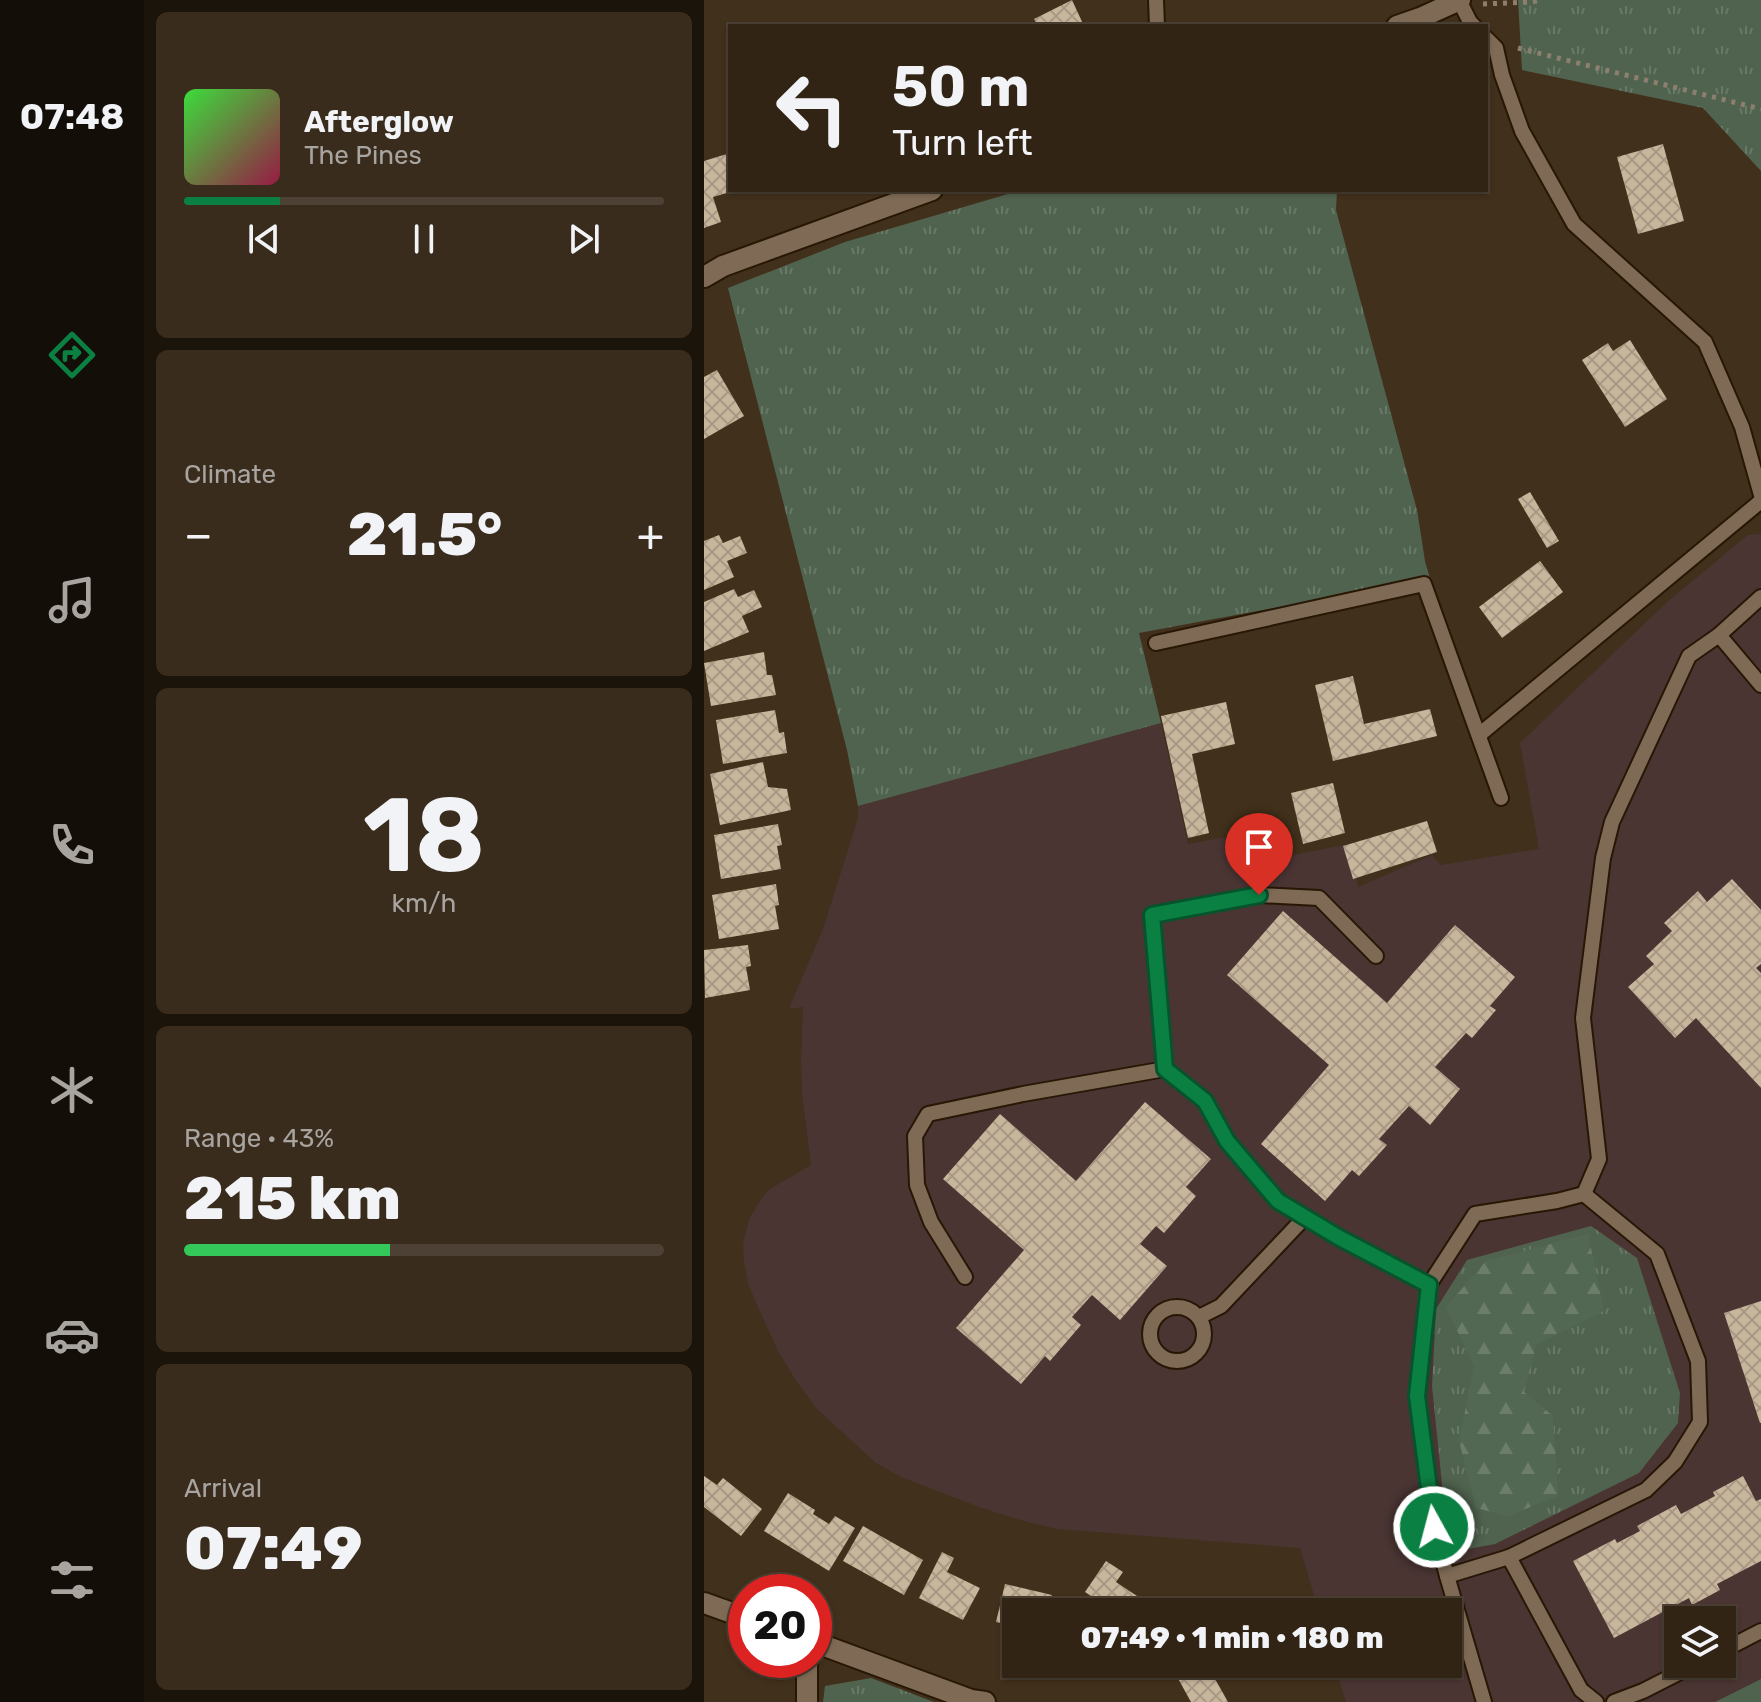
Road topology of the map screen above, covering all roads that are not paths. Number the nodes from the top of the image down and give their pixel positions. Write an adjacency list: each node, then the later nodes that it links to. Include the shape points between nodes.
1 (1156, 0): 3 (lane)
2 (1459, 0): 4 (street); 5 (lane)
3 (1157, 24)
4 (1403, 24)
5 (1472, 24)
6 (1488, 40): 9 (lane, via 1496,48 1522,131 1574,224 1705,342 1742,427)
7 (926, 192): 8 (street)
8 (704, 277)
9 (1761, 498): 14 (lane)
10 (1761, 597): 11 (lane)
11 (1719, 635): 13 (lane); 18 (lane, via 1689,656 1612,822 1603,858 1583,1018 1599,1159)
12 (1156, 643): 14 (lane, via 1424,584)
13 (1761, 685)
14 (1479, 735): 15 (lane)
15 (1501, 798)
16 (1376, 956): 17 (lane, via 1319,898 1259,895 1152,915)
17 (1165, 1069): 19 (lane, via 1205,1101 1227,1141 1278,1201); 20 (lane, via 928,1114 915,1136 917,1185 931,1222)
18 (1584, 1194): 21 (lane, via 1475,1214); 23 (lane, via 1657,1254 1698,1361 1700,1422 1675,1462 1646,1490)
19 (1305, 1217): 21 (lane); 22 (lane, via 1221,1306)
20 (965, 1277)
21 (1429, 1285): 24 (lane, via 1417,1396 1434,1527)
22 (1199, 1317)
23 (1509, 1557): 24 (lane); 35 (lane, via 1581,1690)
24 (1447, 1576): 34 (lane)
25 (704, 1603): 26 (street)
26 (728, 1612)
27 (1761, 1631): 28 (lane)
28 (1736, 1644)
29 (832, 1649): 33 (street)
30 (807, 1678): 32 (street)
31 (1669, 1678): 36 (lane)
32 (807, 1702)
33 (985, 1702)
34 (1484, 1702)
35 (1596, 1702)
36 (1614, 1702)

